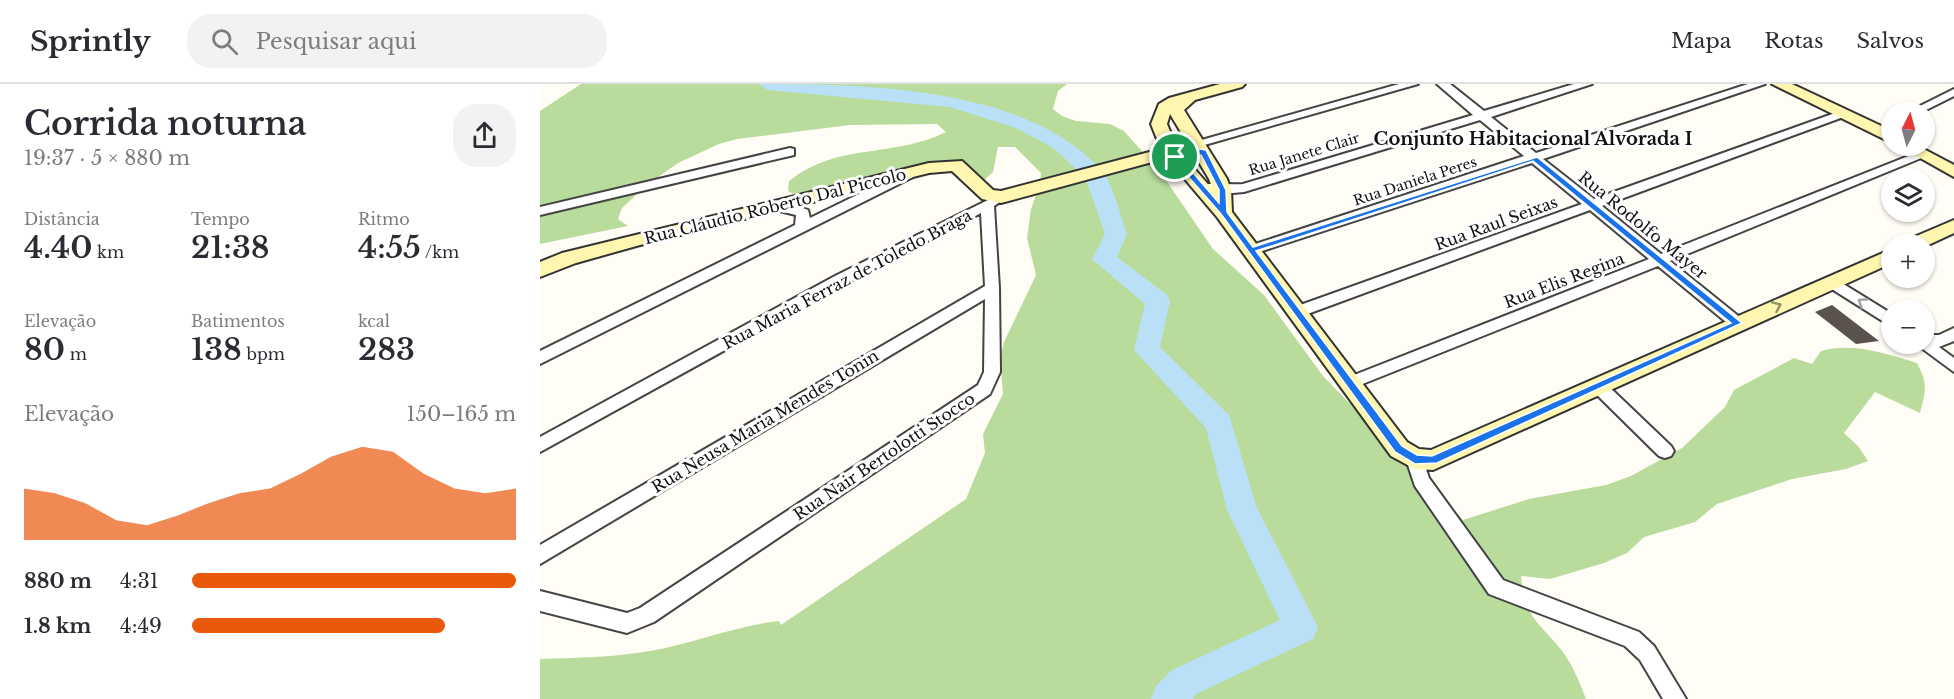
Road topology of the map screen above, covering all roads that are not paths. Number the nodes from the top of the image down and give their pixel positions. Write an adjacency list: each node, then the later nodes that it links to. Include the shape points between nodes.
1 (1237, 84): 9 (street)
2 (1412, 84): 15 (street)
3 (1443, 84): 12 (street, Rua Rodolfo Mayer)
4 (1586, 84): 12 (street, Rua Janete Clair)
5 (1760, 84): 21 (street, Rua Daniela Peres)
6 (1780, 84): 11 (street)
7 (1799, 84): 13 (street)
8 (1954, 92): 10 (street)
9 (1191, 96): 15 (street, via 1176,110); 16 (street, via 1174,101 1161,114 1159,124)
10 (1934, 102)
11 (1842, 114): 14 (street); 29 (street, Rua Raul Seixas)
12 (1483, 116): 21 (street, Rua Rodolfo Mayer); 26 (street, Rua Janete Clair, via 1244,188)
13 (1881, 125)
14 (1881, 126)
15 (1198, 144): 16 (street, Rua Maria Ferraz de Toledo Braga, via 1192,159); 26 (street)
16 (1171, 151): 25 (street); 27 (street, Rua Maria Ferraz de Toledo Braga)
17 (790, 152): 30 (street)
18 (1935, 152): 22 (street)
19 (1908, 156): 39 (street, Rua Elis Regina)
20 (1934, 156): 23 (street)
21 (1534, 158): 29 (street, Rua Rodolfo Mayer); 36 (street, Rua Daniela Peres)
22 (1954, 159)
23 (1954, 172)
24 (908, 174): 27 (street, Rua Cláudio Roberto Dal Piccolo, via 956,165); 28 (street, Rua Cláudio Roberto Dal Piccolo); 33 (street)
25 (1202, 187): 26 (street, Rua Janete Clair); 31 (street)
26 (1222, 190): 31 (street)
27 (994, 201): 44 (street, Rua Nair Bertolotti Stocco); 55 (street, Rua Maria Ferraz de Toledo Braga, via 840,280)
28 (776, 206): 33 (street, via 803,213); 35 (street, Rua Cláudio Roberto Dal Piccolo)
29 (1593, 206): 39 (street, Rua Rodolfo Mayer); 45 (street, Rua Raul Seixas)
30 (540, 210)
31 (1223, 213): 36 (street)
32 (1954, 226): 34 (street)
33 (800, 230): 51 (street)
34 (1935, 235)
35 (639, 239): 37 (street, Rua Cláudio Roberto Dal Piccolo); 43 (street)
36 (1251, 250): 45 (street)
37 (569, 258): 40 (street, Rua Cláudio Roberto Dal Piccolo); 41 (street)
38 (1881, 260): 42 (street)
39 (1661, 261): 47 (street, Rua Rodolfo Mayer); 53 (street, Rua Elis Regina)
40 (540, 265)
41 (540, 270)
42 (1832, 282): 46 (street, one-way to 42); 47 (street, one-way to 42)
43 (540, 284)
44 (992, 288): 58 (street, Rua Neusa Maria Mendes Tonin); 59 (street, Rua Nair Bertolotti Stocco, via 992,372 984,389 647,615 627,623)
45 (1297, 312): 53 (street)
46 (1881, 315)
47 (1737, 323): 54 (street)
48 (1954, 334): 49 (street)
49 (1935, 341)
50 (1935, 351): 52 (street)
51 (540, 358)
52 (1954, 366)
53 (1350, 383): 57 (street, via 1399,449)
54 (1598, 386): 56 (street); 57 (street, via 1433,460)
55 (540, 445)
56 (1665, 451)
57 (1415, 459): 60 (street, via 1421,482 1496,587 1632,639 1647,653)
58 (540, 555)
59 (540, 601)
60 (1670, 692)

